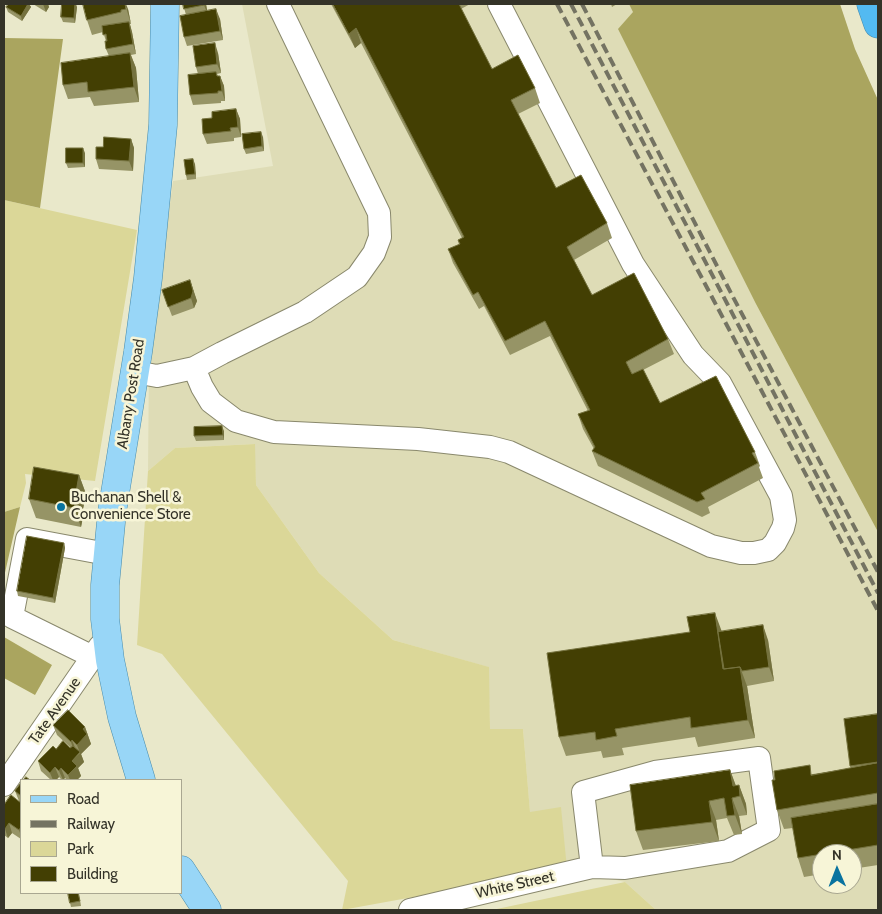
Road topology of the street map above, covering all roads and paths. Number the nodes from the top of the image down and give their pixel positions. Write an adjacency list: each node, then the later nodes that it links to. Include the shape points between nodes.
1 (165, 4): 7 (main road, Albany Post Road, via 163,125)
2 (278, 4): 6 (street, via 379,214 380,237 374,253 357,277 305,312)
3 (499, 4): 6 (street, via 633,264 693,355 720,383 781,496 785,520 775,543 768,550 754,553 711,546 509,452 418,439 274,432 236,421 211,402)
4 (871, 4): 5 (highway)
5 (878, 24)
6 (194, 368): 7 (street, via 157,376)
7 (135, 372): 8 (main road, Albany Post Road)
8 (107, 554): 9 (main road, Albany Post Road); 9 (street, via 27,539 12,617)
9 (100, 647): 10 (main road, Albany Post Road, via 114,681); 11 (street, Tate Avenue)
10 (142, 779)
11 (4, 785)
12 (592, 866): 12 (street, White Street, via 583,792 655,772 759,758 769,830 728,851 625,868); 15 (street, White Street)
13 (182, 872): 14 (main road)
14 (207, 910)
15 (410, 910)

